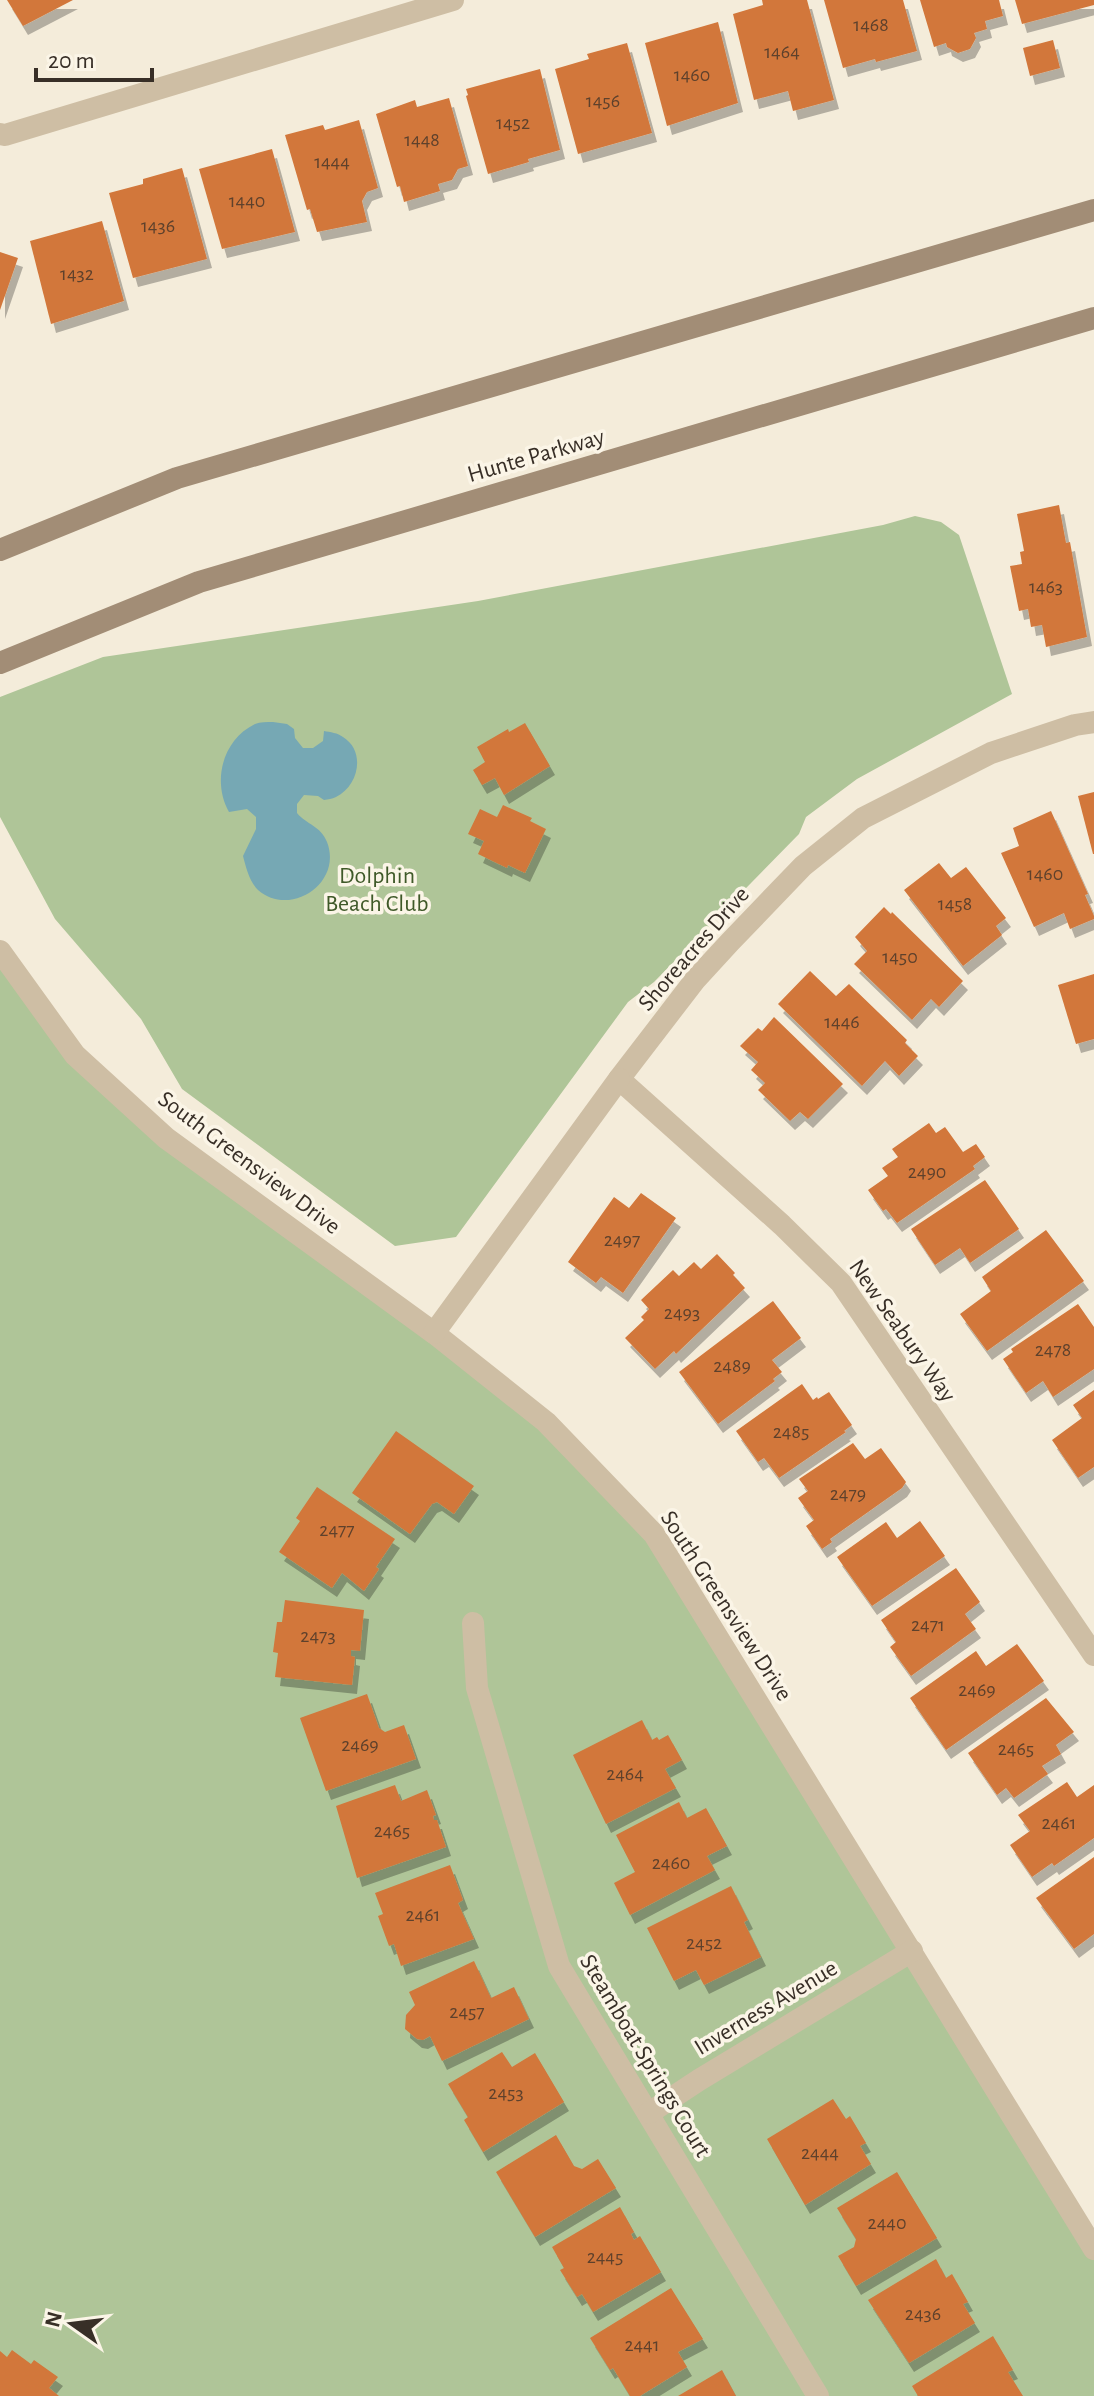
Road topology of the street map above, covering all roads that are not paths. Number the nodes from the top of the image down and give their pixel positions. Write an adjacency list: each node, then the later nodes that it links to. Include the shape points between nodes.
1 (453, 0): 2 (street)
2 (423, 4): 3 (street)
3 (0, 134)
4 (1094, 210): 6 (main road, via 177,478)
5 (1094, 318): 7 (main road, Hunte Parkway, via 199,582)
6 (0, 550)
7 (0, 663)
8 (1094, 722): 10 (street, Shoreacres Drive, via 991,753 863,818 803,866 695,980)
9 (0, 951): 11 (street, South Greensview Drive, via 75,1055 166,1138)
10 (619, 1079): 11 (street, Shoreacres Drive); 13 (street, New Seabury Way, via 841,1283)
11 (434, 1333): 14 (street, South Greensview Drive, via 546,1422 654,1534)
12 (473, 1623): 15 (street, Steamboat Springs Court, via 477,1688 559,1966)
13 (1094, 1655)
14 (912, 1951): 15 (street, Inverness Avenue); 16 (street, South Greensview Drive)
15 (649, 2113): 17 (street, Steamboat Springs Court)
16 (1094, 2249)
17 (818, 2396)

